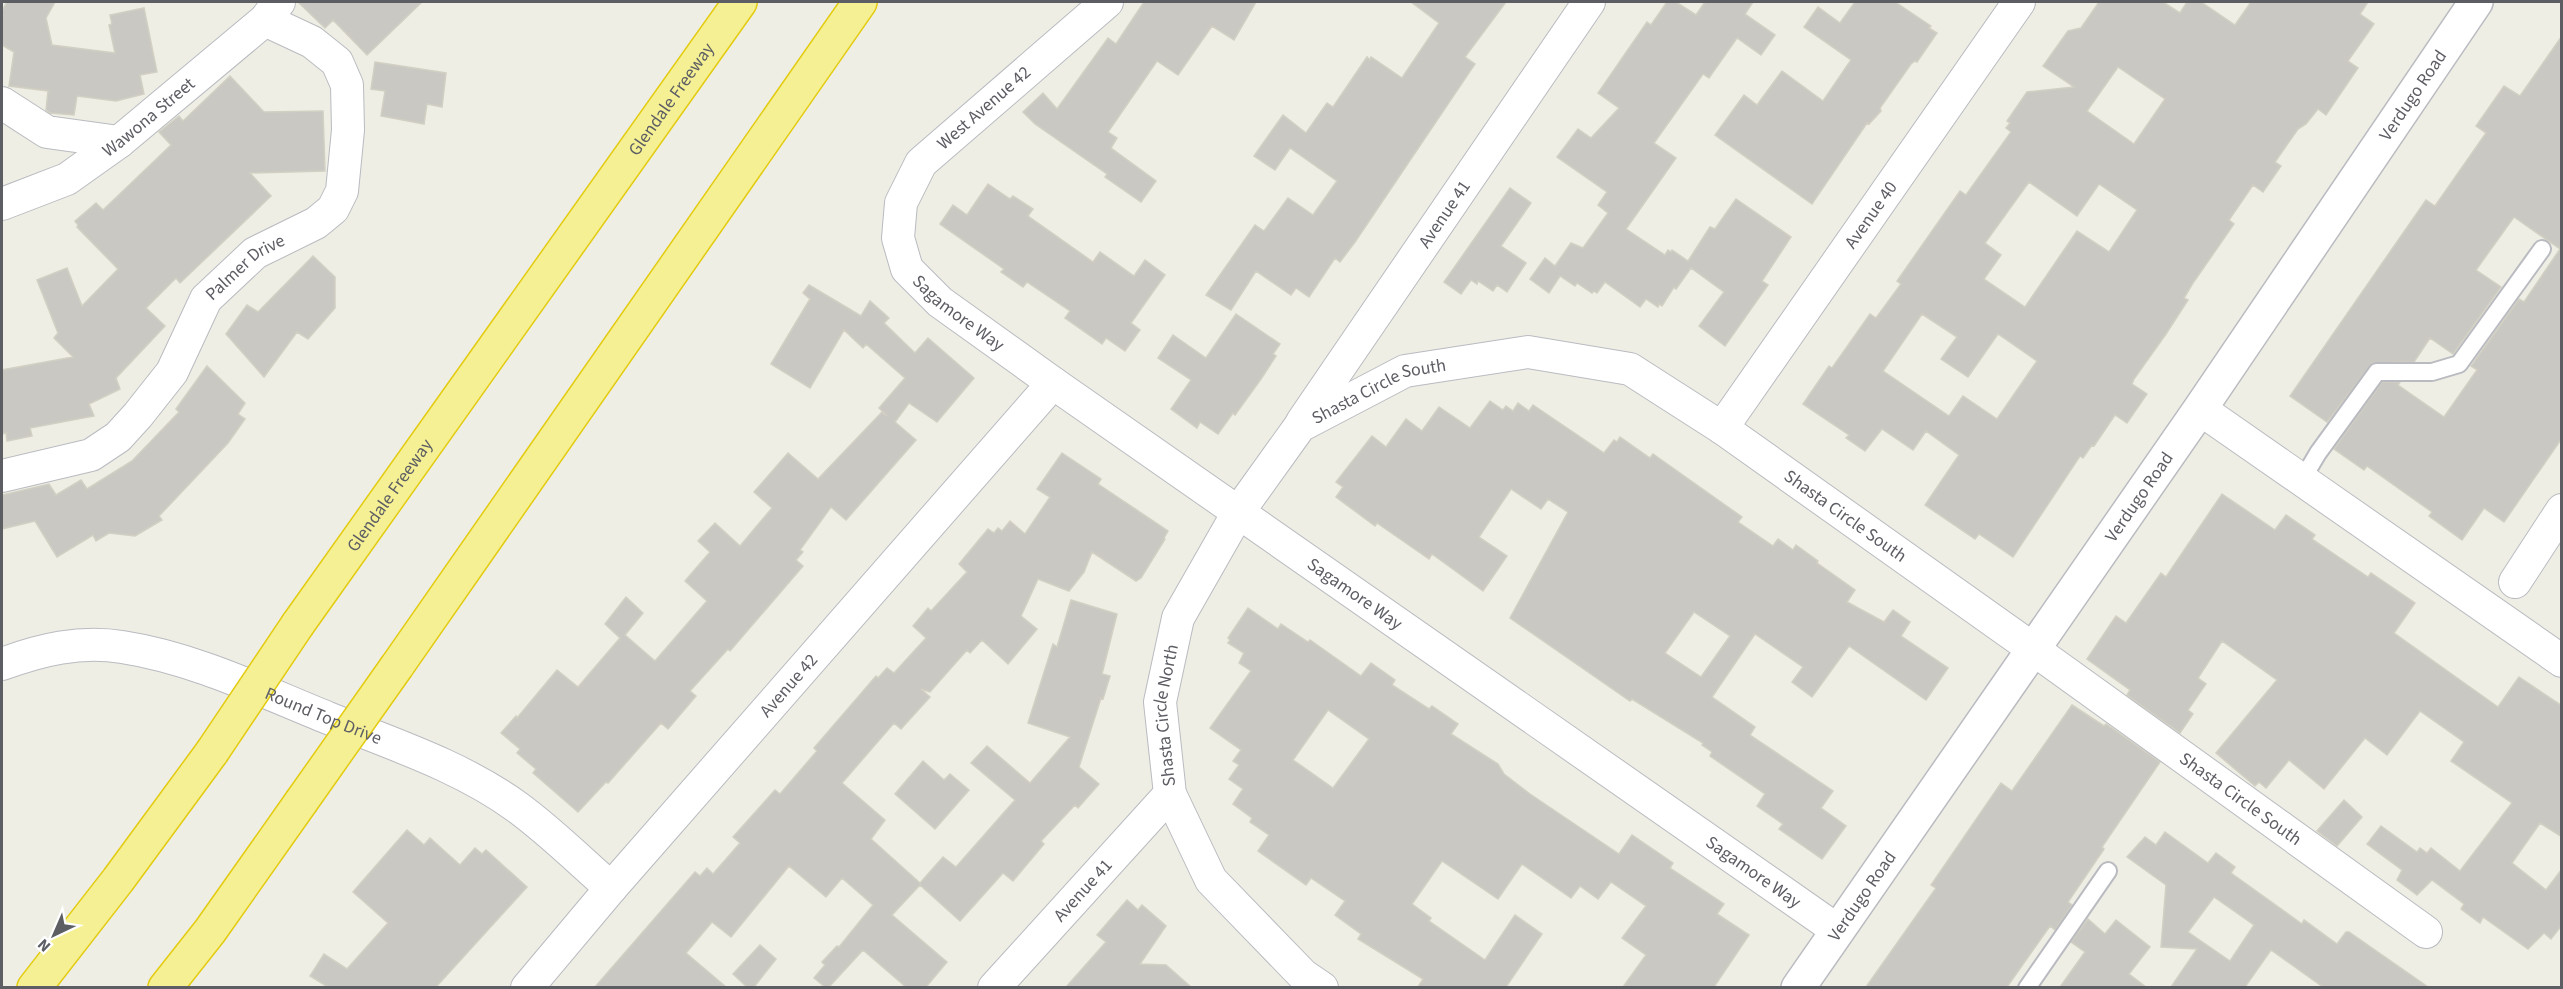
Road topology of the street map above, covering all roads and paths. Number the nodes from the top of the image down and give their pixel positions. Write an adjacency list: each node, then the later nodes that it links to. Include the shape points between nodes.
1 (740, 2): 30 (highway, Glendale Freeway, bridge, via 298,624 212,752)
2 (860, 2): 31 (highway, bridge, via 398,666 210,931)
3 (1107, 2): 11 (street, West Avenue 42, via 921,163 901,203)
4 (1589, 2): 15 (street, Avenue 41)
5 (2019, 2): 16 (street, Avenue 40)
6 (2476, 2): 14 (main road, Verdugo Road)
7 (272, 11): 9 (street, Wawona Street); 17 (street, Palmer Drive, via 337,62 347,85 348,130 342,191 333,209 316,223 255,253 206,299 172,372 118,437 91,455)
8 (2, 103): 9 (street, via 47,132)
9 (118, 142): 10 (street, Wawona Street, via 67,179)
10 (2, 204)
11 (898, 238): 13 (street, Sagamore Way, via 907,269 939,302)
12 (2542, 249): 18 (lane, via 2459,364 2432,372 2377,372)
13 (1053, 382): 20 (street, Sagamore Way); 27 (street, Avenue 42)
14 (2200, 409): 18 (street); 22 (main road, Verdugo Road)
15 (1300, 426): 16 (street, Shasta Circle South, via 1405,370 1528,352 1630,369); 20 (street, Shasta Circle South)
16 (1722, 428): 22 (street, Shasta Circle South)
17 (2, 476)
18 (2302, 480): 23 (street)
19 (2562, 510): 21 (street)
20 (1239, 511): 25 (street, Shasta Circle North, via 1178,618 1160,702); 28 (street, Sagamore Way)
21 (2515, 582)
22 (2033, 649): 28 (main road, Verdugo Road); 29 (street, Shasta Circle South)
23 (2562, 661)
24 (2, 664): 27 (street, Round Top Drive, via 35,652 77,645 120,646 218,674 455,770 517,807)
25 (1170, 794): 33 (street, Avenue 41); 34 (street, Shasta Circle North, via 1211,880 1304,975)
26 (2108, 871): 36 (lane)
27 (610, 888): 32 (street, Avenue 42)
28 (1837, 930): 35 (main road, Verdugo Road)
29 (2426, 932)
30 (34, 987)
31 (165, 987)
32 (527, 987)
33 (994, 987)
34 (1322, 987)
35 (1798, 987)
36 (2027, 987)

